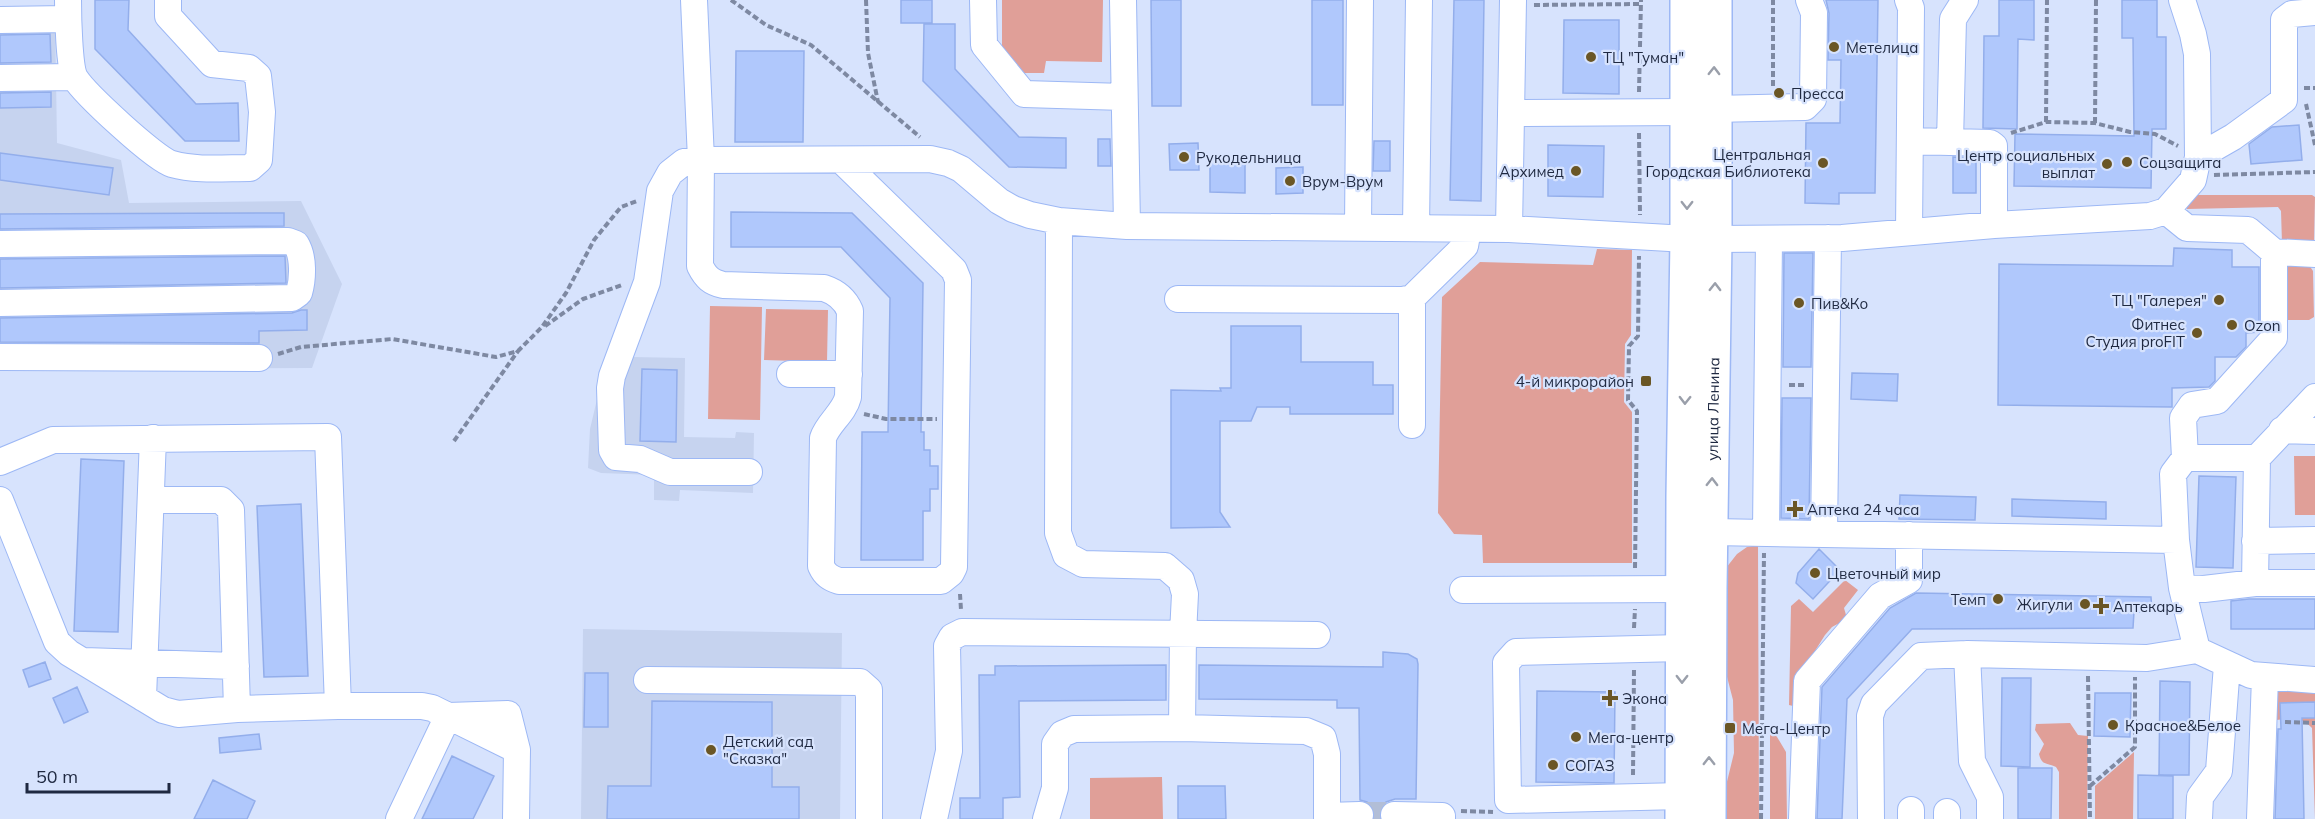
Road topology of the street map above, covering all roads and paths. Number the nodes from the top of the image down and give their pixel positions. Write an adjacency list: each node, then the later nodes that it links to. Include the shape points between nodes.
1 (168, 0): 23 (lane, via 168,16 212,64 249,68 258,76 262,112 259,160 250,168 191,168 169,163 153,154)
2 (694, 0): 39 (lane)
3 (731, 0): 28 (path, via 766,25 812,45)
4 (866, 0): 28 (path, via 868,52)
5 (983, 0): 27 (lane, via 984,45 1024,94)
6 (1123, 0): 27 (lane)
7 (1360, 0): 48 (lane)
8 (1419, 0): 49 (lane)
9 (1687, 0): 30 (main road, улица Ленина)
10 (1715, 0): 30 (main road, улица Ленина, one-way to 10)
11 (1773, 0): 29 (path)
12 (1809, 0): 29 (lane, via 1814,13 1813,99 1806,107)
13 (1908, 0): 35 (lane)
14 (1965, 0): 37 (lane, via 1953,19)
15 (2047, 0): 33 (path)
16 (2096, 0): 34 (path)
17 (2182, 0): 41 (lane, via 2197,54)
18 (1513, 2): 19 (path); 32 (lane)
19 (1641, 2): 31 (path)
20 (68, 10): 22 (lane); 23 (lane)
21 (2315, 12): 41 (lane, via 2292,14 2284,20 2284,100)
22 (0, 20)
23 (74, 77): 24 (lane)
24 (0, 78)
25 (2302, 87): 26 (path)
26 (2315, 88)
27 (1124, 97): 47 (lane)
28 (879, 103): 36 (path)
29 (1773, 108): 30 (lane)
30 (1700, 111): 31 (lane); 55 (main road, улица Ленина)
31 (1639, 112): 32 (lane); 53 (path)
32 (1511, 113): 51 (lane)
33 (2046, 122): 34 (path); 38 (path, via 2009,134)
34 (2096, 123): 41 (path, via 2155,134)
35 (1910, 141): 37 (lane); 52 (lane)
36 (927, 142)
37 (1950, 142): 38 (lane)
38 (1994, 146): 46 (lane)
39 (701, 160): 40 (lane); 43 (lane, via 684,162 670,173); 69 (lane, via 700,267 705,276 723,285 833,291 850,311)
40 (841, 160): 45 (lane, via 948,162 1014,209); 93 (lane, via 954,270 958,280 954,567)
41 (2196, 168): 42 (path, via 2218,175); 44 (lane)
42 (2315, 172)
43 (660, 191): 60 (lane); 64 (path, via 621,207 594,240 566,293)
44 (2166, 212): 46 (lane); 58 (lane, via 2187,228 2248,230)
45 (1059, 221): 47 (lane); 101 (lane, via 1058,533 1066,555 1083,564 1165,566 1181,580 1185,594)
46 (1994, 225): 52 (lane)
47 (1127, 226): 48 (lane)
48 (1358, 227): 49 (lane)
49 (1416, 228): 50 (lane)
50 (1468, 229): 51 (lane); 61 (lane, via 1466,246)
51 (1509, 230): 53 (lane)
52 (1909, 232): 54 (lane)
53 (1640, 237): 55 (lane); 97 (path, via 1638,336 1629,346 1628,400 1637,411)
54 (1828, 238): 56 (lane); 71 (lane)
55 (1701, 239): 56 (lane); 86 (main road, улица Ленина, one-way to 55); 98 (main road, улица Ленина, one-way to 98)
56 (1769, 239): 89 (lane)
57 (0, 244): 63 (lane, via 288,241 301,252 302,284 292,298)
58 (2274, 252): 59 (lane); 80 (lane, via 2274,338 2217,401 2192,405 2183,418)
59 (2315, 254)
60 (647, 275): 64 (path, via 583,299); 83 (lane, via 612,376 612,450 616,457 640,459 670,472)
61 (1412, 298): 62 (lane); 75 (lane)
62 (1178, 299)
63 (0, 303)
64 (542, 327): 65 (path)
65 (518, 351): 67 (path, via 496,357 392,339 301,346); 79 (path)
66 (0, 357): 67 (lane)
67 (260, 358)
68 (790, 374): 69 (lane)
69 (849, 374): 93 (lane, via 846,405 823,438 821,566 830,578 839,580 941,582)
70 (1784, 385): 71 (path)
71 (1826, 386): 87 (lane)
72 (2315, 397): 76 (lane)
73 (860, 413): 74 (path, via 886,419)
74 (939, 419)
75 (1412, 425)
76 (2282, 430): 77 (lane); 81 (lane)
77 (2315, 431)
78 (153, 438): 82 (lane, via 53,440); 85 (lane); 117 (lane, via 328,437)
79 (454, 441)
80 (2185, 458): 81 (lane); 90 (lane, via 2173,474)
81 (2257, 458): 92 (lane)
82 (0, 462)
83 (749, 472)
84 (0, 500): 109 (lane, via 57,642)
85 (151, 500): 110 (lane); 111 (lane, via 221,500 231,510)
86 (1712, 532): 89 (lane); 98 (main road, улица Ленина)
87 (1824, 534): 88 (lane); 89 (lane)
88 (1909, 535): 90 (lane); 140 (lane, via 1909,580 1880,596 1807,681)
89 (1765, 538): 139 (path)
90 (2176, 540): 96 (lane)
91 (2315, 540): 92 (lane)
92 (2255, 541): 94 (lane)
93 (947, 578): 100 (path, via 960,593)
94 (2255, 583): 95 (lane); 96 (lane)
95 (2315, 583)
96 (2182, 588): 105 (lane)
97 (1635, 589): 98 (lane); 99 (lane); 104 (path)
98 (1696, 589): 103 (main road, улица Ленина); 138 (main road, улица Ленина, one-way to 98)
99 (1463, 590)
100 (962, 632): 101 (lane); 135 (lane, via 952,637 947,646 949,751)
101 (1183, 634): 102 (lane); 122 (lane)
102 (1317, 635)
103 (1682, 648): 104 (lane); 126 (main road, улица Ленина, one-way to 126)
104 (1634, 650): 125 (path); 127 (lane, via 1516,652 1506,663)
105 (2197, 650): 108 (lane); 112 (lane)
106 (1967, 654): 107 (lane); 141 (lane, via 1920,656 1874,704 1870,716); 142 (lane, via 1972,762 1990,797)
107 (2088, 657): 108 (lane); 124 (path)
108 (2135, 658): 124 (path, via 2135,747)
109 (82, 661): 110 (lane); 116 (lane)
110 (144, 663): 111 (lane); 116 (lane)
111 (236, 666): 118 (lane)
112 (2227, 666): 113 (lane); 144 (lane, via 2219,771 2200,797)
113 (2265, 677): 115 (lane); 120 (lane)
114 (647, 680): 134 (lane, via 860,682 869,690)
115 (2315, 680)
116 (143, 698): 118 (lane, via 178,714)
117 (338, 706): 118 (lane); 119 (lane, via 422,706)
118 (237, 709)
119 (448, 716): 123 (lane, via 508,714 517,750); 131 (lane)
120 (2263, 722): 121 (path); 145 (lane)
121 (2315, 723)
122 (1182, 728): 130 (lane, via 1306,731 1323,738 1327,754); 136 (lane, via 1074,729 1062,734 1055,744 1055,788)
123 (516, 783): 132 (lane); 133 (lane)
124 (2090, 786): 143 (path)
125 (1633, 797): 126 (lane); 127 (lane)
126 (1682, 808)
127 (1508, 809)
128 (1360, 815): 130 (lane)
129 (1394, 815): 137 (lane)
130 (1327, 817)
131 (399, 819)
132 (499, 819)
133 (516, 819)
134 (869, 819)
135 (934, 819)
136 (1046, 819)
137 (1442, 819)
138 (1709, 819)
139 (1761, 819)
140 (1802, 819)
141 (1871, 819)
142 (1990, 819)
143 (2090, 819)
144 (2199, 819)
145 (2260, 819)

